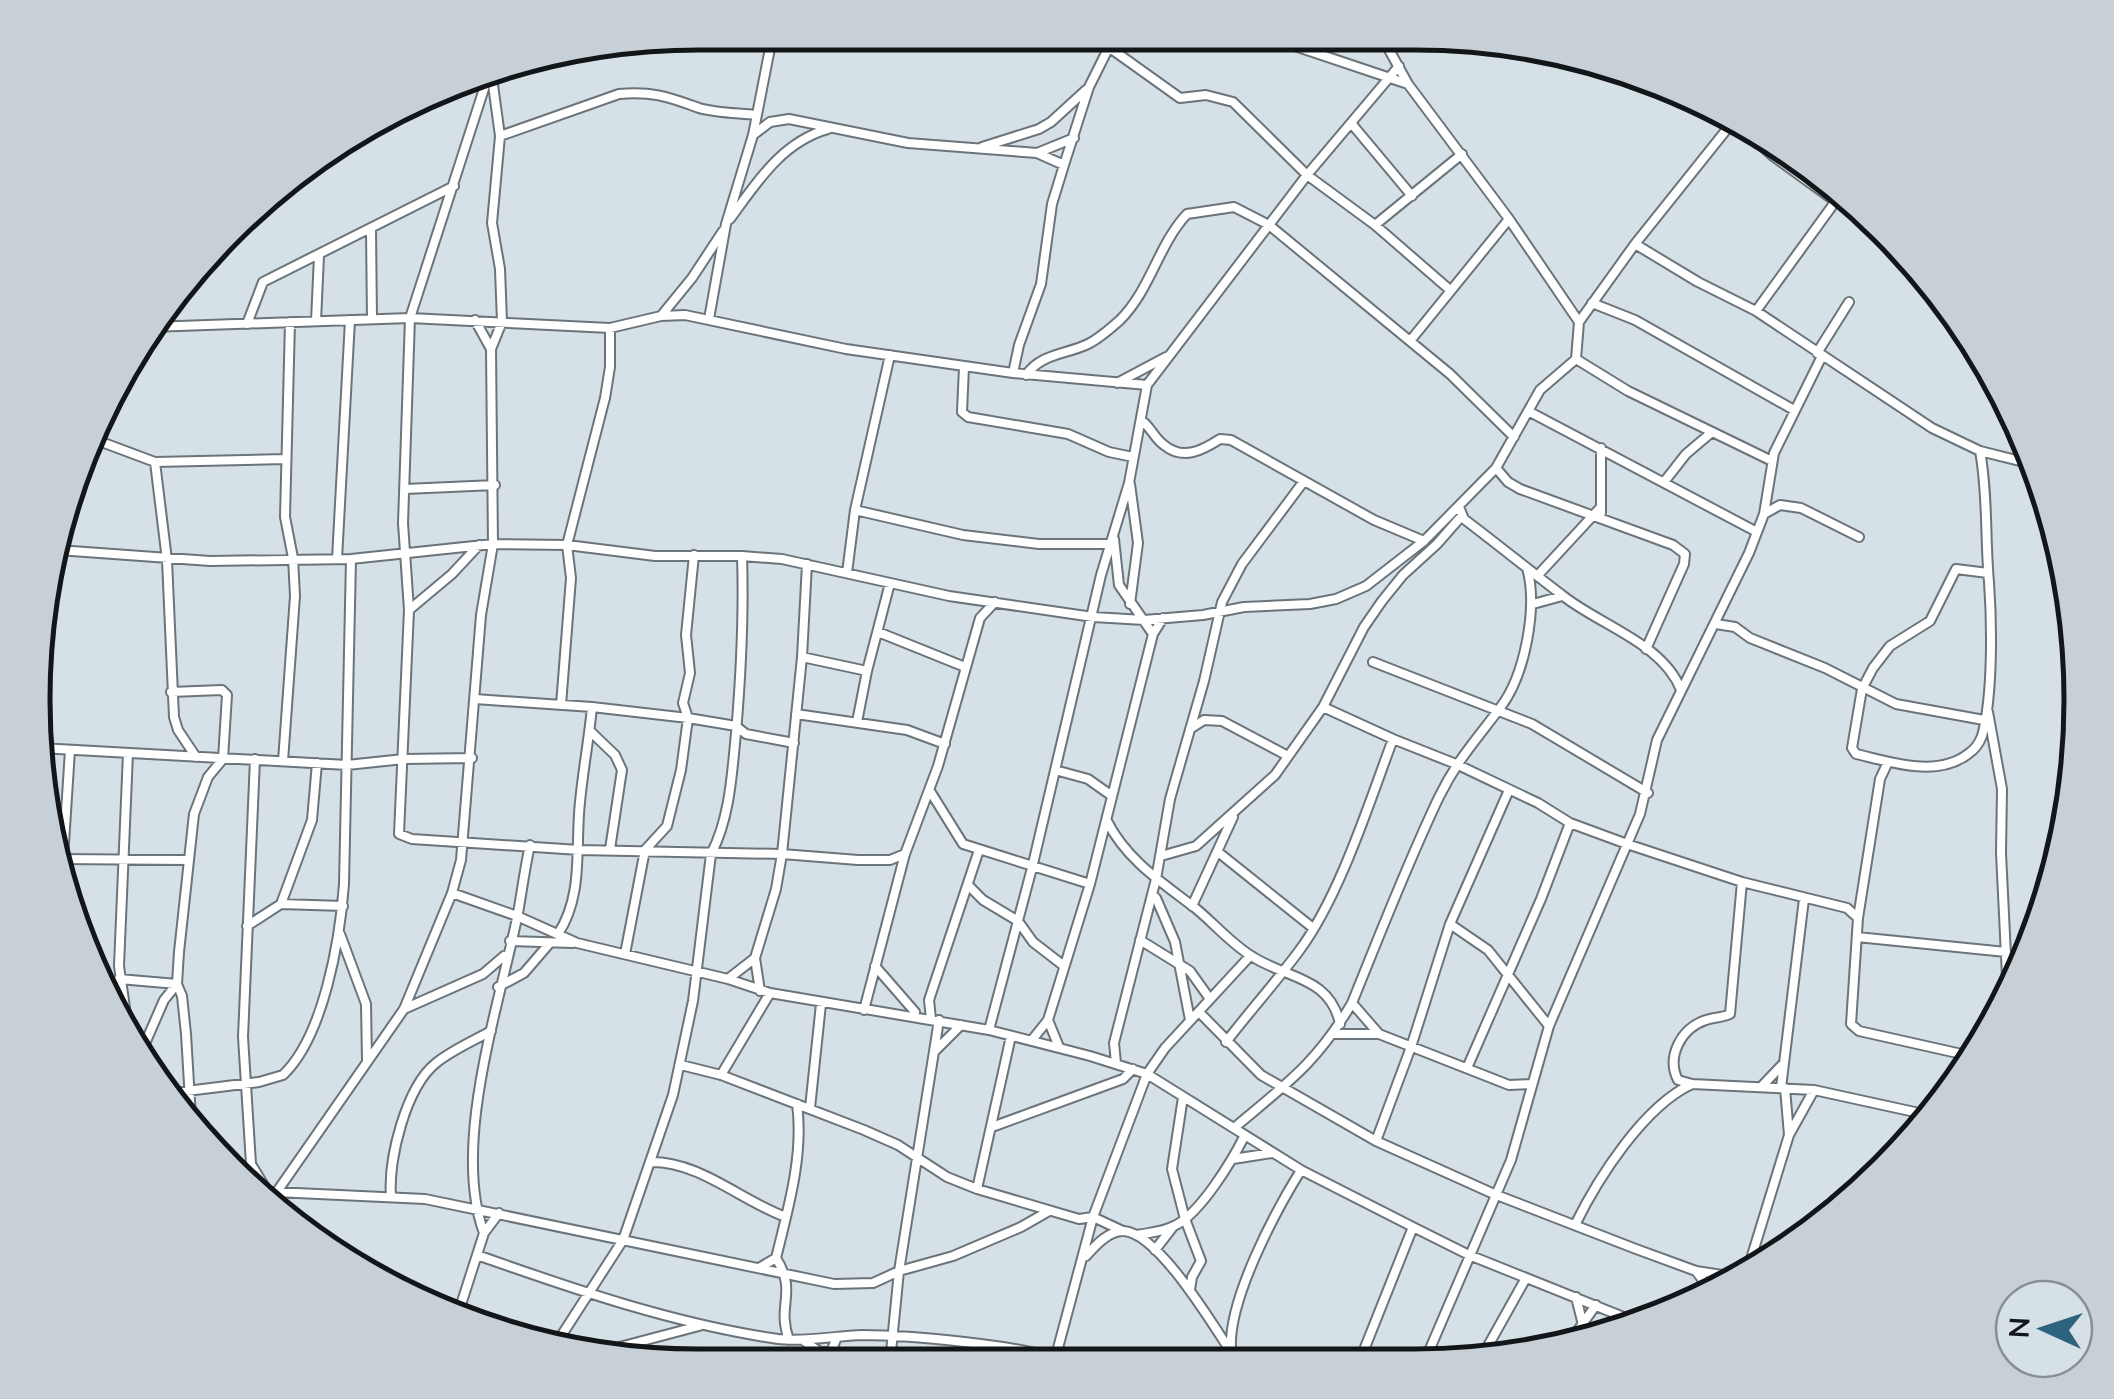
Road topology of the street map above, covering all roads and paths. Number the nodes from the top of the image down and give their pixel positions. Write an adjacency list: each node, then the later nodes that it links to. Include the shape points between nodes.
1 (769, 50): 12 (street)
2 (1109, 50): 11 (street)
3 (1113, 50): 23 (street, via 1180,98 1233,102)
4 (1311, 50): 7 (street)
5 (1389, 50): 6 (street)
6 (1399, 66): 7 (street); 9 (street)
7 (1391, 76): 9 (street); 13 (street)
8 (492, 84): 16 (street)
9 (1408, 84): 21 (street)
10 (484, 87): 24 (street)
11 (1089, 87): 18 (street); 19 (street, via 1039,129)
12 (756, 114): 16 (street, via 640,92); 17 (street)
13 (1351, 123): 23 (street); 25 (street)
14 (828, 129): 17 (street, via 779,119); 19 (street); 28 (street, via 788,148)
15 (1726, 130): 32 (street)
16 (500, 136): 46 (street, via 492,223)
17 (752, 136): 28 (street)
18 (1076, 137): 20 (street); 22 (street)
19 (978, 148): 20 (street)
20 (1036, 153): 22 (street)
21 (1462, 154): 25 (street); 27 (street)
22 (1064, 165): 58 (street, via 1041,284)
23 (1306, 174): 29 (street); 30 (street)
24 (454, 186): 31 (street); 39 (street)
25 (1412, 196): 30 (street)
26 (1833, 203): 37 (street)
27 (1509, 218): 34 (street); 47 (street)
28 (726, 224): 38 (street); 41 (street)
29 (1269, 225): 51 (street); 55 (street); 59 (street, via 1234,207 1187,214 1121,319 1086,345 1042,358)
30 (1375, 226): 34 (street)
31 (371, 230): 33 (street); 40 (street)
32 (1636, 244): 36 (street); 37 (street)
33 (318, 256): 44 (street); 48 (street, via 264,282)
34 (1450, 290): 51 (street)
35 (1849, 302): 54 (street)
36 (1592, 303): 47 (street); 62 (street, via 1635,320)
37 (1756, 311): 54 (street)
38 (661, 316): 41 (street); 50 (street)
39 (410, 318): 40 (street); 43 (street); 84 (street)
40 (372, 319): 42 (street)
41 (709, 319): 53 (street)
42 (350, 320): 44 (street); 105 (street)
43 (474, 320): 46 (street); 52 (street)
44 (316, 321): 45 (street)
45 (290, 322): 48 (street); 73 (street)
46 (502, 322): 50 (street); 52 (street)
47 (1579, 322): 56 (street)
48 (248, 324): 49 (street)
49 (168, 326)
50 (610, 328): 98 (street, via 605,398)
51 (1410, 341): 66 (street)
52 (491, 350): 83 (street)
53 (890, 355): 57 (street); 88 (street)
54 (1820, 355): 62 (street); 69 (street, via 1914,418)
55 (1168, 356): 60 (street); 61 (street)
56 (1576, 359): 63 (street, via 1548,380); 65 (street)
57 (964, 368): 58 (street); 70 (street, via 961,404 968,416 1068,434)
58 (1013, 374): 59 (street)
59 (1026, 375): 60 (street)
60 (1117, 382): 61 (street)
61 (1147, 385): 64 (street)
62 (1794, 410): 74 (street)
63 (1528, 411): 66 (street); 68 (street)
64 (1140, 420): 70 (street); 80 (street, via 1167,448 1196,452 1226,438)
65 (1712, 432): 74 (street); 82 (street)
66 (1514, 437): 77 (street)
67 (103, 442): 76 (street)
68 (1601, 448): 72 (street); 78 (street)
69 (1980, 451): 71 (street); 79 (street)
70 (1133, 456): 81 (street)
71 (2000, 456): 75 (street); 79 (street)
72 (1617, 457): 78 (street); 82 (street)
73 (284, 459): 76 (street); 104 (street)
74 (1772, 461): 85 (street)
75 (2019, 461)
76 (155, 462): 107 (street)
77 (1496, 468): 87 (street); 89 (street, via 1520,489)
78 (1603, 469): 89 (street)
79 (1984, 471): 111 (street)
80 (1304, 480): 96 (street); 120 (street, via 1242,564)
81 (1129, 482): 95 (street); 117 (street, via 1138,543)
82 (1664, 482): 93 (street)
83 (495, 485): 84 (street); 97 (street)
84 (404, 488): 102 (street)
85 (1768, 492): 86 (street); 90 (street)
86 (1780, 505): 90 (street); 94 (street, via 1802,508)
87 (1459, 508): 91 (street); 92 (street)
88 (855, 510): 95 (street, via 1039,544); 110 (street)
89 (1596, 512): 112 (street); 130 (street, via 1685,554)
90 (1764, 514): 93 (street)
91 (1447, 518): 92 (street); 96 (street)
92 (1462, 519): 109 (street); 144 (street, via 1382,600)
93 (1757, 532): 126 (street)
94 (1859, 536)
95 (1112, 539): 117 (street, via 1116,575); 123 (street)
96 (1424, 541): 120 (street, via 1366,586 1336,599)
97 (493, 544): 98 (street); 99 (street); 140 (street)
98 (567, 545): 101 (street); 142 (street, via 571,578)
99 (479, 546): 102 (street); 119 (street)
100 (67, 551): 107 (street)
101 (694, 555): 103 (street); 148 (street, via 683,702)
102 (406, 556): 106 (street); 119 (street)
103 (742, 556): 108 (street); 152 (street, via 744,654)
104 (293, 558): 105 (street); 107 (street); 167 (street)
105 (338, 559): 106 (street)
106 (351, 559): 171 (street)
107 (167, 560): 139 (street)
108 (807, 564): 110 (street); 131 (street)
109 (1528, 568): 112 (street); 118 (street)
110 (847, 573): 113 (street)
111 (1988, 573): 137 (street, via 1956,568 1930,620 1882,653); 145 (street)
112 (1539, 574): 114 (street)
113 (890, 584): 115 (street); 128 (street)
114 (1562, 596): 118 (street); 130 (street)
115 (977, 599): 116 (street); 122 (street)
116 (995, 602): 122 (street); 123 (street)
117 (1130, 604): 125 (street)
118 (1533, 604): 146 (street, via 1513,684)
119 (409, 610): 166 (street)
120 (1219, 613): 121 (street); 127 (street)
121 (1203, 615): 124 (street); 127 (street)
122 (980, 618): 133 (street)
123 (1092, 618): 125 (street); 172 (street)
124 (1163, 618): 125 (street); 129 (street)
125 (1144, 620): 129 (street)
126 (1716, 624): 136 (street); 137 (street, via 1736,627)
127 (1214, 630): 153 (street)
128 (878, 632): 133 (street); 134 (street)
129 (1153, 634): 176 (street)
130 (1646, 649): 135 (street)
131 (802, 657): 134 (street); 147 (street)
132 (1373, 662): 141 (street)
133 (964, 667): 157 (street)
134 (866, 671): 151 (street)
135 (1675, 675): 136 (street); 138 (street)
136 (1688, 677): 138 (street)
137 (1862, 688): 150 (street, via 1916,710); 168 (street, via 1853,752)
138 (1681, 690): 175 (street, via 1658,740)
139 (171, 692): 162 (street, via 178,730); 164 (street, via 227,692)
140 (475, 699): 142 (street); 163 (street)
141 (1486, 703): 146 (street); 149 (street)
142 (561, 705): 143 (street)
143 (592, 707): 148 (street); 154 (street)
144 (1322, 707): 155 (street); 161 (street)
145 (1986, 707): 150 (street); 225 (street, via 2000,772)
146 (1499, 710): 149 (street); 175 (street)
147 (796, 714): 151 (street); 156 (street)
148 (688, 718): 152 (street); 186 (street, via 666,826)
149 (1489, 720): 170 (street)
150 (1984, 720): 168 (street, via 1977,746 1951,765)
151 (857, 722): 157 (street)
152 (736, 726): 156 (street); 189 (street, via 732,778)
153 (1190, 729): 161 (street, via 1204,720 1222,721); 192 (street)
154 (590, 731): 184 (street, via 622,770); 185 (street)
155 (1393, 739): 170 (street); 217 (street)
156 (794, 743): 190 (street)
157 (945, 744): 174 (street)
158 (52, 749): 159 (street)
159 (70, 750): 160 (street); 180 (street)
160 (128, 753): 162 (street); 194 (street)
161 (1288, 756): 177 (street)
162 (196, 757): 164 (street)
163 (472, 758): 166 (street); 181 (street)
164 (222, 759): 165 (street); 195 (street, via 199,797)
165 (255, 759): 167 (street); 216 (street)
166 (404, 759): 171 (street); 181 (street, via 399,834)
167 (284, 760): 169 (street)
168 (1888, 762): 208 (street)
169 (317, 764): 171 (street); 207 (street, via 312,820)
170 (1456, 764): 173 (street); 247 (street)
171 (347, 765): 209 (street)
172 (1055, 770): 176 (street, via 1088,779); 197 (street)
173 (1509, 790): 179 (street); 215 (street)
174 (930, 791): 187 (street, via 958,840); 191 (street)
175 (1648, 793): 182 (street)
176 (1112, 796): 178 (street)
177 (1234, 813): 188 (street); 192 (street, via 1196,846)
178 (1107, 820): 199 (street); 201 (street)
179 (1570, 822): 182 (street); 236 (street)
180 (63, 829)
181 (465, 841): 183 (street); 203 (street)
182 (1627, 844): 200 (street); 257 (street)
183 (530, 845): 185 (street); 212 (street)
184 (610, 849): 185 (street); 186 (street)
185 (579, 850): 219 (street, via 573,896)
186 (646, 850): 189 (street); 227 (street)
187 (978, 850): 197 (street); 202 (street)
188 (1218, 852): 210 (street); 217 (street)
189 (711, 854): 190 (street); 234 (street)
190 (782, 854): 196 (street); 229 (street)
191 (905, 854): 196 (street); 198 (street)
192 (1160, 856): 199 (street)
193 (70, 859): 194 (street)
194 (124, 860): 195 (street); 237 (street)
195 (188, 860): 239 (street)
196 (890, 860): 198 (street)
197 (1032, 868): 201 (street); 214 (street)
198 (901, 870): 231 (street)
199 (1156, 879): 204 (street); 205 (street)
200 (1742, 882): 206 (street); 284 (street, via 1730,1014 1700,1022 1674,1053 1675,1075)
201 (1090, 884): 232 (street)
202 (968, 885): 214 (street); 244 (street)
203 (452, 894): 212 (street); 248 (street)
204 (1175, 894): 205 (street); 210 (street)
205 (1154, 899): 221 (street); 230 (street)
206 (1804, 899): 211 (street); 275 (street)
207 (281, 904): 209 (street); 216 (street)
208 (1860, 904): 211 (street); 213 (street)
209 (343, 906): 218 (street)
210 (1192, 906): 228 (street)
211 (1847, 908): 213 (street)
212 (517, 916): 219 (street); 222 (street)
213 (1858, 918): 220 (street)
214 (1018, 922): 232 (street); 258 (street)
215 (1450, 924): 236 (street); 267 (street)
216 (247, 926): 281 (street)
217 (1313, 928): 235 (street)
218 (339, 932): 272 (street, via 366,1004); 280 (street, via 326,991 293,1064 284,1076)
219 (558, 934): 223 (street)
220 (1857, 937): 225 (street); 270 (street, via 1854,1029)
221 (1140, 940): 230 (street); 266 (street)
222 (510, 942): 224 (street); 226 (street)
223 (577, 943): 224 (street); 227 (street)
224 (548, 944): 240 (street, via 524,973)
225 (2006, 952): 233 (street)
226 (507, 953): 240 (street); 248 (street, via 483,974)
227 (625, 954): 234 (street)
228 (1250, 956): 235 (street); 243 (street)
229 (755, 958): 238 (street); 241 (street)
230 (1180, 965): 243 (street); 254 (street)
231 (875, 966): 249 (street); 251 (street)
232 (1064, 966): 253 (street)
233 (2007, 966)
234 (696, 970): 238 (street); 273 (street)
235 (1281, 971): 246 (street); 265 (street)
236 (1509, 974): 257 (street); 276 (street)
237 (119, 979): 239 (street); 242 (street)
238 (728, 979): 241 (street)
239 (176, 984): 263 (street); 289 (street)
240 (498, 987): 259 (street)
241 (765, 992): 245 (street); 279 (street)
242 (122, 996)
243 (1210, 999): 250 (street)
244 (929, 1000): 251 (street); 252 (street)
245 (821, 1004): 249 (street); 296 (street)
246 (1336, 1004): 247 (street); 255 (street)
247 (1351, 1004): 255 (street); 261 (street)
248 (404, 1010): 272 (street)
249 (864, 1010): 251 (street)
250 (1199, 1012): 254 (street); 265 (street)
251 (913, 1013): 252 (street)
252 (935, 1020): 256 (street); 269 (street)
253 (1048, 1020): 264 (street); 268 (street)
254 (1190, 1020): 278 (street)
255 (1340, 1024): 260 (street)
256 (960, 1025): 258 (street); 269 (street)
257 (1549, 1026): 283 (street)
258 (989, 1030): 262 (street)
259 (491, 1031): 317 (street, via 435,1064 416,1087 392,1159); 318 (street, via 476,1125)
260 (1334, 1034): 261 (street); 287 (street)
261 (1379, 1034): 267 (street)
262 (1011, 1036): 264 (street); 298 (street)
263 (147, 1040)
264 (1032, 1040): 268 (street)
265 (1226, 1042): 287 (street)
266 (1114, 1043): 271 (street); 274 (street)
267 (1411, 1047): 276 (street); 302 (street)
268 (1059, 1048): 271 (street)
269 (935, 1051): 303 (street)
270 (1959, 1053)
271 (1090, 1056): 274 (street)
272 (366, 1060): 314 (street)
273 (682, 1064): 279 (street); 308 (street)
274 (1116, 1064): 277 (street)
275 (1782, 1065): 285 (street); 286 (street)
276 (1467, 1068): 282 (street)
277 (1132, 1069): 278 (street); 298 (street, via 1123,1079)
278 (1147, 1074): 292 (street); 322 (street)
279 (721, 1075): 295 (street)
280 (259, 1082): 281 (street); 291 (street)
281 (246, 1084): 289 (street); 291 (street)
282 (1509, 1084): 283 (street); 293 (street)
283 (1530, 1084): 293 (street)
284 (1692, 1084): 285 (street); 325 (street, via 1652,1115)
285 (1761, 1087): 286 (street)
286 (1783, 1088): 288 (street); 301 (street)
287 (1282, 1090): 299 (street); 302 (street)
288 (1814, 1090): 297 (street); 301 (street)
289 (191, 1091): 290 (street); 294 (street)
290 (182, 1092)
291 (246, 1095): 309 (street)
292 (1184, 1096): 299 (street); 324 (street, via 1172,1169)
293 (1525, 1102): 316 (street)
294 (191, 1104)
295 (797, 1104): 296 (street); 321 (street)
296 (810, 1108): 304 (street)
297 (1915, 1113)
298 (992, 1127): 313 (street)
299 (1234, 1128): 300 (street)
300 (1245, 1135): 305 (street); 306 (street)
301 (1790, 1135): 334 (street)
302 (1376, 1141): 316 (street)
303 (921, 1142): 304 (street); 307 (street)
304 (898, 1145): 307 (street)
305 (1272, 1153): 306 (street); 311 (street)
306 (1232, 1159): 324 (street)
307 (918, 1160): 313 (street); 340 (street)
308 (650, 1162): 321 (street, via 694,1170); 332 (street)
309 (251, 1164): 310 (street); 312 (street)
310 (249, 1168)
311 (1301, 1170): 326 (street); 368 (street, via 1248,1277 1232,1320)
312 (264, 1182)
313 (977, 1189): 319 (street)
314 (273, 1190)
315 (276, 1192): 317 (street)
316 (1494, 1194): 325 (street); 335 (street)
317 (392, 1196): 318 (street)
318 (475, 1209): 320 (street); 330 (street)
319 (1048, 1210): 323 (street); 340 (street, via 970,1250)
320 (499, 1213): 330 (street); 332 (street)
321 (786, 1217): 337 (street)
322 (1093, 1217): 323 (street); 328 (street); 329 (street)
323 (1079, 1218): 328 (street)
324 (1185, 1219): 327 (street); 346 (street, via 1202,1261)
325 (1575, 1225): 341 (street)
326 (1413, 1227): 335 (street); 369 (street)
327 (1172, 1228): 331 (street); 333 (street)
328 (1090, 1231): 338 (street)
329 (1122, 1231): 331 (street); 338 (street)
330 (484, 1233): 336 (street)
331 (1136, 1236): 333 (street)
332 (624, 1240): 339 (street); 347 (street)
333 (1155, 1250): 346 (street)
334 (1753, 1253)
335 (1469, 1255): 344 (street); 370 (street)
336 (478, 1256): 347 (street); 349 (street)
337 (776, 1258): 339 (street); 343 (street)
338 (1084, 1258): 366 (street)
339 (759, 1268): 343 (street)
340 (899, 1271): 343 (street, via 860,1285); 356 (street)
341 (1696, 1271): 342 (street); 345 (street)
342 (1718, 1273)
343 (786, 1274): 358 (street, via 782,1317)
344 (1526, 1278): 348 (street); 360 (street)
345 (1704, 1281)
346 (1190, 1290): 367 (street)
347 (587, 1294): 353 (street); 355 (street)
348 (1576, 1296): 350 (street); 352 (street)
349 (461, 1304)
350 (1596, 1306): 351 (street); 352 (street)
351 (1620, 1316)
352 (1583, 1324): 354 (street)
353 (703, 1325): 358 (street); 361 (street)
354 (1580, 1328)
355 (562, 1334)
356 (894, 1335): 357 (street); 364 (street); 365 (street)
357 (836, 1337): 359 (street); 363 (street)
358 (789, 1340): 359 (street)
359 (803, 1340): 362 (street)
360 (1489, 1344)
361 (628, 1345)
362 (816, 1349)
363 (832, 1349)
364 (892, 1349)
365 (984, 1349)
366 (1057, 1349)
367 (1229, 1349)
368 (1231, 1349)
369 (1364, 1349)
370 (1430, 1349)

